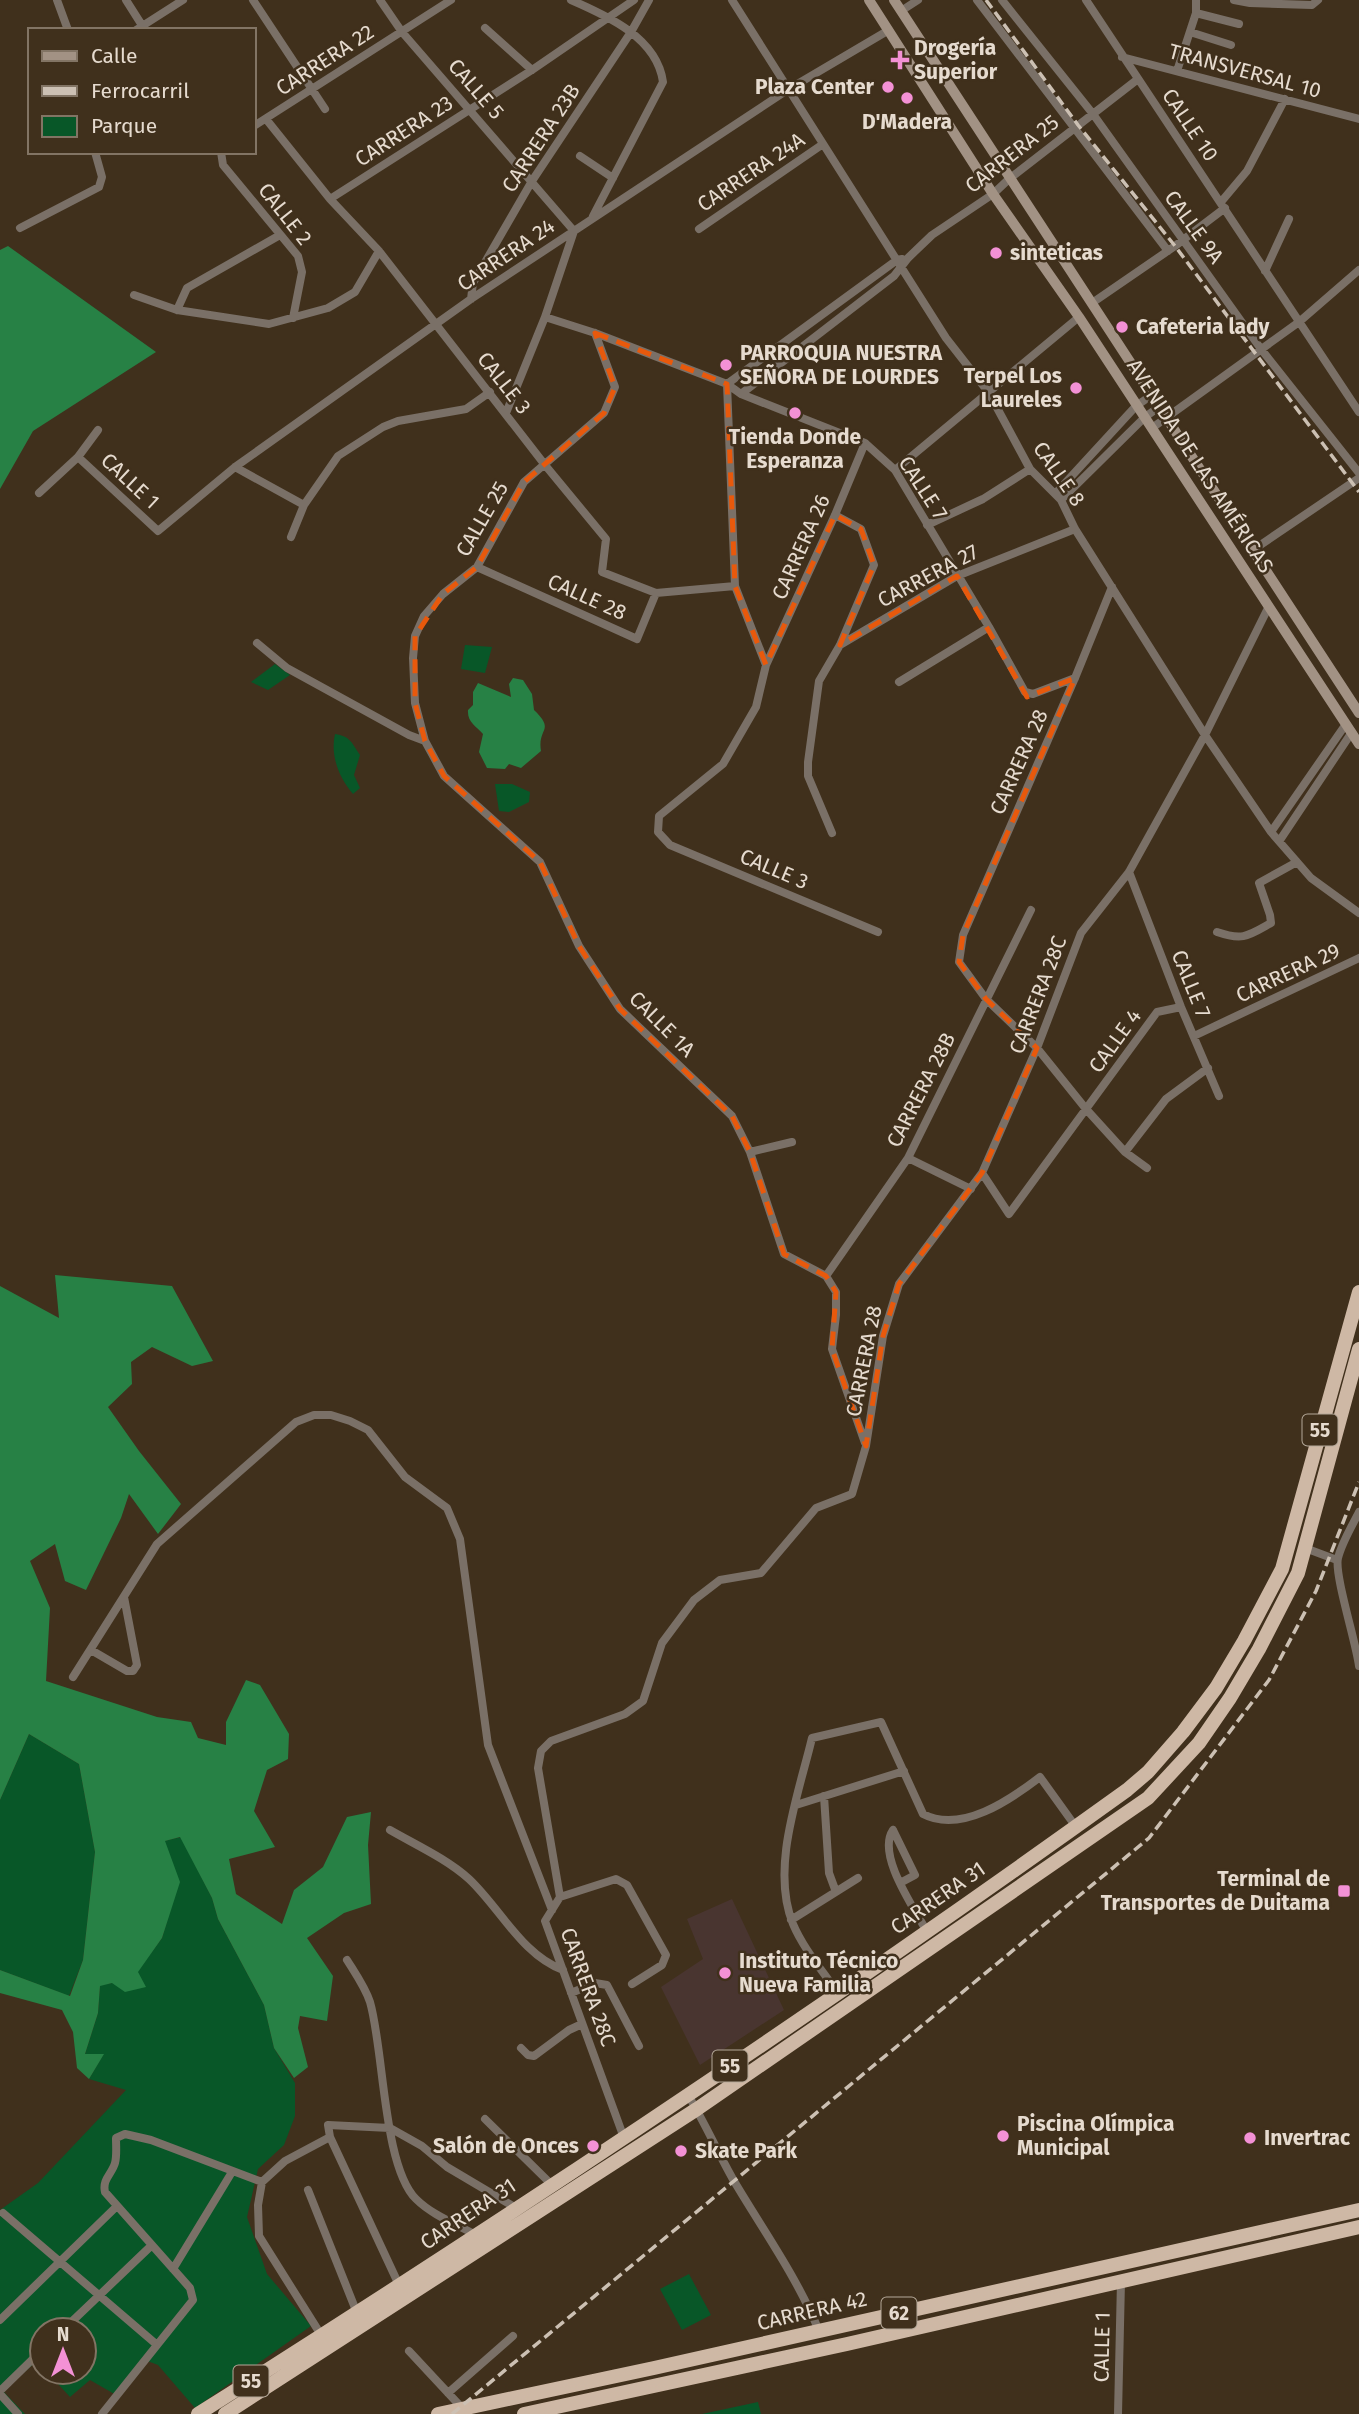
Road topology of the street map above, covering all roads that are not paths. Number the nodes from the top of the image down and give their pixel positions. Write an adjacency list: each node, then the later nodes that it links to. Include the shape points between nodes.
1 (57, 0): 24 (street)
2 (125, 0): 25 (street)
3 (183, 0): 25 (street)
4 (253, 0): 36 (street)
5 (380, 0): 28 (street, CALLE 5)
6 (451, 0): 28 (street, CARRERA 22)
7 (571, 0): 22 (street)
8 (634, 0): 22 (street, CARRERA 23)
9 (649, 0): 29 (street, CARRERA 23B)
10 (732, 0): 37 (street, CALLE 8)
11 (869, 0): 27 (main road, AVENIDA DE LAS AMÉRICAS)
12 (894, 0): 20 (main road, AVENIDA DE LAS AMÉRICAS)
13 (918, 0): 20 (street)
14 (977, 0): 45 (street, CALLE 9A)
15 (1002, 0): 41 (street, CALLE 9A)
16 (1086, 0): 32 (street, CALLE 10)
17 (1196, 0): 21 (street)
18 (1234, 0): 19 (street, via 1312,5)
19 (1318, 0)
20 (901, 11): 51 (main road, AVENIDA DE LAS AMÉRICAS)
21 (1196, 13): 23 (street); 30 (street)
22 (609, 17): 29 (street); 33 (street, CARRERA 23)
23 (1239, 24)
24 (67, 28)
25 (141, 28)
26 (485, 28): 33 (street)
27 (889, 30): 37 (street, CARRERA 24); 53 (main road, AVENIDA DE LAS AMÉRICAS)
28 (402, 32): 36 (street, CARRERA 22); 40 (street, CALLE 5)
29 (631, 32): 50 (street, via 657,61 663,82); 52 (street, CARRERA 23B)
30 (1190, 32): 31 (street); 34 (street)
31 (1231, 45)
32 (1122, 57): 34 (street, TRANSVERSAL 10); 35 (street, CALLE 10)
33 (532, 70): 40 (street, CARRERA 23)
34 (1177, 71): 38 (street, TRANSVERSAL 10)
35 (1138, 79): 41 (street, CARRERA 25); 55 (street, CALLE 10)
36 (312, 89): 39 (street); 42 (street, CARRERA 22)
37 (789, 89): 46 (street, CALLE 8); 56 (street, CARRERA 24)
38 (1285, 99): 43 (street, TRANSVERSAL 10); 55 (street, via 1247,171)
39 (325, 109)
40 (470, 109): 52 (street, CALLE 5); 54 (street, CARRERA 23)
41 (1093, 114): 45 (street, CARRERA 25); 62 (street, CALLE 9A)
42 (265, 119): 44 (street, CARRERA 22); 54 (street, CALLE 3)
43 (1359, 119)
44 (256, 125)
45 (1075, 128): 51 (street, CARRERA 25); 64 (street, CALLE 9A)
46 (824, 144): 59 (street, CARRERA 24A); 65 (street, CALLE 8)
47 (96, 154): 58 (street, via 102,177 99,187)
48 (221, 154): 61 (street, CALLE 2, via 223,165)
49 (580, 156): 50 (street)
50 (613, 178): 56 (street)
51 (1009, 178): 53 (street, CARRERA 25); 70 (main road, AVENIDA DE LAS AMÉRICAS)
52 (532, 181): 60 (street, CALLE 5); 69 (street, CARRERA 23B, via 472,283)
53 (993, 194): 65 (street, CARRERA 25); 73 (main road, AVENIDA DE LAS AMÉRICAS)
54 (330, 199): 63 (street, CALLE 3)
55 (1223, 205): 62 (street); 67 (street, CALLE 10)
56 (591, 219): 60 (street, CARRERA 24)
57 (1289, 219): 67 (street)
58 (20, 228)
59 (699, 229)
60 (574, 231): 69 (street, CARRERA 24); 72 (street)
61 (280, 235): 71 (street, via 187,288); 74 (street, CALLE 2, via 298,256 302,272)
62 (1181, 240): 64 (street); 78 (street, CALLE 9A)
63 (379, 251): 74 (street, via 355,292 328,309); 76 (street, CALLE 3)
64 (1168, 251): 70 (street)
65 (899, 263): 79 (street, CARRERA 25); 81 (street, CALLE 8, via 946,338); 82 (street, CARRERA 25, via 894,276)
66 (1359, 270): 75 (street)
67 (1265, 271): 75 (street, CALLE 10)
68 (134, 295): 71 (street)
69 (471, 299): 76 (street, CARRERA 24)
70 (1092, 303): 83 (main road, AVENIDA DE LAS AMÉRICAS)
71 (177, 310): 74 (street, via 269,324)
72 (545, 317): 77 (street, CALLE 7); 87 (street)
73 (1079, 317): 81 (street); 84 (main road, AVENIDA DE LAS AMÉRICAS)
74 (293, 318)
75 (1298, 322): 78 (street); 86 (street, CALLE 10)
76 (435, 324): 80 (street, CALLE 3); 95 (street, CARRERA 24)
77 (595, 332): 79 (street, CALLE 7); 94 (street, CALLE 25, via 615,387 604,414)
78 (1261, 349): 89 (street); 98 (street, CALLE 9A)
79 (727, 384): 82 (street, CALLE 7); 111 (street)
80 (490, 392): 87 (street, CALLE 3); 102 (street, via 466,409 383,427 338,456)
81 (989, 393): 96 (street, CALLE 8); 97 (street)
82 (741, 394): 92 (street, CALLE 7)
83 (1152, 395): 84 (street); 85 (main road, AVENIDA DE LAS AMÉRICAS)
84 (1136, 406): 88 (main road, AVENIDA DE LAS AMÉRICAS); 101 (street)
85 (1159, 407): 88 (street); 89 (main road, AVENIDA DE LAS AMÉRICAS)
86 (1359, 412)
87 (506, 413): 94 (street, CALLE 3)
88 (1145, 417): 90 (main road, AVENIDA DE LAS AMÉRICAS); 101 (street)
89 (1166, 418): 90 (street); 108 (main road, AVENIDA DE LAS AMÉRICAS)
90 (1152, 428): 114 (main road, AVENIDA DE LAS AMÉRICAS)
91 (98, 430): 93 (street, CALLE 1)
92 (865, 443): 97 (street, CALLE 7); 103 (street, CARRERA 26)
93 (78, 457): 100 (street, CALLE 1); 106 (street, CALLE 1)
94 (545, 465): 109 (street, CALLE 25, via 524,482); 113 (street, CALLE 3, via 606,539 602,572)
95 (235, 467): 102 (street); 106 (street, CARRERA 24)
96 (1030, 468): 101 (street, CALLE 8); 104 (street, via 983,499)
97 (895, 470): 104 (street, CALLE 7)
98 (1359, 472)
99 (1359, 478): 108 (street)
100 (39, 493)
101 (1058, 497): 105 (street, CALLE 8)
102 (304, 505): 107 (street)
103 (835, 515): 119 (street, CARRERA 27, via 861,529 874,565); 120 (street, CARRERA 26)
104 (927, 525): 110 (street, CALLE 7)
105 (1075, 529): 110 (street, CARRERA 27); 112 (street, CALLE 8)
106 (158, 531)
107 (291, 537)
108 (1253, 550): 115 (main road, AVENIDA DE LAS AMÉRICAS)
109 (477, 567): 113 (street, CALLE 28, via 637,639); 126 (street, CALLE 25, via 443,594 424,616 415,636 415,703)
110 (957, 576): 117 (street, CALLE 7); 119 (street, CARRERA 27)
111 (735, 586): 113 (street, CALLE 3); 120 (street)
112 (1111, 587): 121 (street, CARRERA 28); 125 (street, CALLE 8)
113 (656, 593)
114 (1269, 606): 116 (main road, AVENIDA DE LAS AMÉRICAS); 125 (street, CARRERA 28C)
115 (1295, 616): 116 (main road); 123 (main road, AVENIDA DE LAS AMÉRICAS)
116 (1282, 625): 124 (main road, AVENIDA DE LAS AMÉRICAS)
117 (989, 627): 121 (street, CALLE 7, via 1025,692 1033,694); 122 (street)
118 (257, 643): 126 (street, via 297,673)
119 (840, 645): 129 (street, CARRERA 27, via 819,681 808,762 808,776)
120 (766, 665): 135 (street, CALLE 3, via 756,707 723,764 659,816 658,831 670,845)
121 (1075, 678): 138 (street, CARRERA 28, via 963,935 959,962)
122 (899, 682)
123 (1358, 711): 124 (main road)
124 (1347, 725): 127 (main road, AVENIDA DE LAS AMÉRICAS); 128 (street); 130 (street)
125 (1205, 735): 128 (street, CALLE 8); 132 (street, CARRERA 28C)
126 (425, 741): 146 (street, CALLE 1A, via 444,776 540,862 579,946 620,1009 732,1116)
127 (1359, 744)
128 (1271, 831): 130 (street, CALLE 8)
129 (832, 833)
130 (1280, 841): 131 (street, CALLE 8)
131 (1297, 862): 134 (street, CALLE 8); 136 (street, via 1259,883 1271,923 1245,937)
132 (1129, 872): 139 (street, CALLE 7); 141 (street, CARRERA 28C, via 1081,933)
133 (1031, 910): 138 (street, CARRERA 28B)
134 (1359, 913)
135 (878, 932)
136 (1217, 932)
137 (1359, 958): 140 (street, CARRERA 29)
138 (986, 999): 141 (street); 148 (street, CARRERA 28B)
139 (1181, 1007): 140 (street, CALLE 7); 144 (street, CALLE 4, via 1157,1012)
140 (1194, 1037): 142 (street, CALLE 7)
141 (1037, 1048): 144 (street); 150 (street, CARRERA 28C)
142 (1208, 1068): 143 (street, CALLE 7); 147 (street, via 1166,1099)
143 (1219, 1096)
144 (1086, 1109): 147 (street); 150 (street, via 1009,1214)
145 (792, 1142): 146 (street)
146 (750, 1152): 152 (street, CALLE 1A, via 784,1254)
147 (1125, 1152): 149 (street)
148 (908, 1158): 151 (street); 152 (street, CARRERA 28B)
149 (1147, 1168)
150 (982, 1173): 151 (street, CARRERA 28C)
151 (971, 1189): 153 (street, CARRERA 28C)
152 (826, 1276): 156 (street, via 836,1292 832,1349)
153 (899, 1284): 156 (street, CARRERA 28, via 883,1336)
154 (1359, 1292): 158 (highway, CARRERA 31 / 55)
155 (1359, 1349): 159 (highway, CARRERA 31 / 55)
156 (866, 1446): 174 (street, CARRERA 28, via 852,1494 816,1508 761,1573 720,1580 694,1601 663,1643 643,1701 625,1714 551,1741 541,1751 538,1768)
157 (1359, 1512): 160 (street)
158 (1297, 1513): 159 (highway); 169 (highway, CARRERA 31 / 55, via 1282,1569 1216,1688 1148,1772)
159 (1305, 1548): 160 (street); 187 (highway, CARRERA 31 / 55, via 1298,1573 1230,1698 1199,1743 1148,1798)
160 (1337, 1560): 162 (street)
161 (124, 1597): 163 (street); 163 (street, via 137,1665 127,1671); 175 (street, via 157,1544 296,1422 331,1415 368,1430 405,1477 447,1508 460,1539 488,1745)
162 (1358, 1644): 164 (street)
163 (91, 1650): 165 (street)
164 (1359, 1665)
165 (73, 1677)
166 (904, 1771): 167 (street); 168 (street, via 881,1722 813,1738); 169 (street, via 923,1814 933,1819 964,1819 1013,1796 1040,1777)
167 (824, 1796): 168 (street); 173 (street, via 829,1873)
168 (796, 1805): 176 (street, via 787,1842 784,1887)
169 (1076, 1827): 177 (highway, CARRERA 31 / 55)
170 (390, 1830): 179 (street, via 466,1876 510,1927 551,1966)
171 (858, 1878): 173 (street)
172 (900, 1883): 172 (street, via 915,1875 893,1830 889,1836 891,1864); 177 (street)
173 (836, 1892): 176 (street)
174 (560, 1896): 175 (street, CARRERA 28C); 180 (street, via 616,1879 627,1885 666,1955 662,1965)
175 (552, 1910): 179 (street, CARRERA 28C, via 545,1921)
176 (791, 1920): 181 (street)
177 (928, 1932): 181 (highway, CARRERA 31 / 55)
178 (347, 1960): 189 (street, via 370,2003)
179 (562, 1970): 182 (street, CARRERA 28C)
180 (632, 1984)
181 (837, 1992): 186 (highway, CARRERA 31 / 55)
182 (571, 1993): 183 (street, CARRERA 28C); 184 (street, via 595,1983 607,1985)
183 (582, 2024): 185 (street, via 534,2056); 191 (street, CARRERA 28C)
184 (639, 2046)
185 (521, 2048)
186 (688, 2095): 187 (street); 191 (highway, CARRERA 31 / 55)
187 (697, 2109): 192 (highway, CARRERA 31 / 55); 212 (street)
188 (485, 2119): 195 (street)
189 (390, 2128): 190 (street, via 328,2125); 198 (street); 202 (street, via 406,2187 416,2200)
190 (330, 2137): 194 (street, via 285,2161); 207 (street)
191 (624, 2138): 192 (street, CARRERA 28C); 195 (highway, CARRERA 31 / 55)
192 (630, 2152): 214 (highway, CARRERA 31 / 55)
193 (232, 2172): 194 (street); 197 (street, via 151,2140 121,2134 116,2138 115,2164 103,2186); 205 (street)
194 (262, 2182): 214 (street, via 259,2236)
195 (551, 2185): 198 (highway, CARRERA 31 / 55)
196 (308, 2190): 209 (street)
197 (117, 2206): 203 (street); 204 (street)
198 (516, 2208): 202 (highway, CARRERA 31 / 55)
199 (1359, 2210): 212 (highway, CARRERA 42 / 62)
200 (3, 2213): 204 (street)
201 (1359, 2227): 206 (highway, CARRERA 42 / 62)
202 (476, 2235): 207 (highway, CARRERA 31 / 55)
203 (152, 2245): 205 (street); 208 (street)
204 (60, 2262): 208 (street); 211 (street)
205 (173, 2269): 215 (street, via 190,2288 193,2300)
206 (1121, 2281): 227 (highway, CARRERA 42 / 62); 228 (street, CALLE 1)
207 (399, 2285): 209 (highway, CARRERA 31 / 55)
208 (99, 2295): 210 (street); 215 (street)
209 (357, 2313): 214 (highway, CARRERA 31 / 55)
210 (77, 2316)
211 (0, 2320)
212 (819, 2331): 221 (highway, CARRERA 42 / 62)
213 (513, 2336): 220 (street)
214 (326, 2341): 217 (highway, CARRERA 31 / 55)
215 (156, 2344): 223 (street)
216 (409, 2351): 220 (street)
217 (307, 2353): 224 (highway, CARRERA 31 / 55); 225 (highway, CARRERA 31 / 55)
218 (28, 2364): 219 (street)
219 (0, 2392): 222 (street)
220 (448, 2393): 221 (street)
221 (461, 2411): 226 (highway, CARRERA 42 / 62)
222 (18, 2414)
223 (102, 2414)
224 (198, 2414)
225 (225, 2414)
226 (438, 2414)
227 (524, 2414)
228 (1118, 2414)

